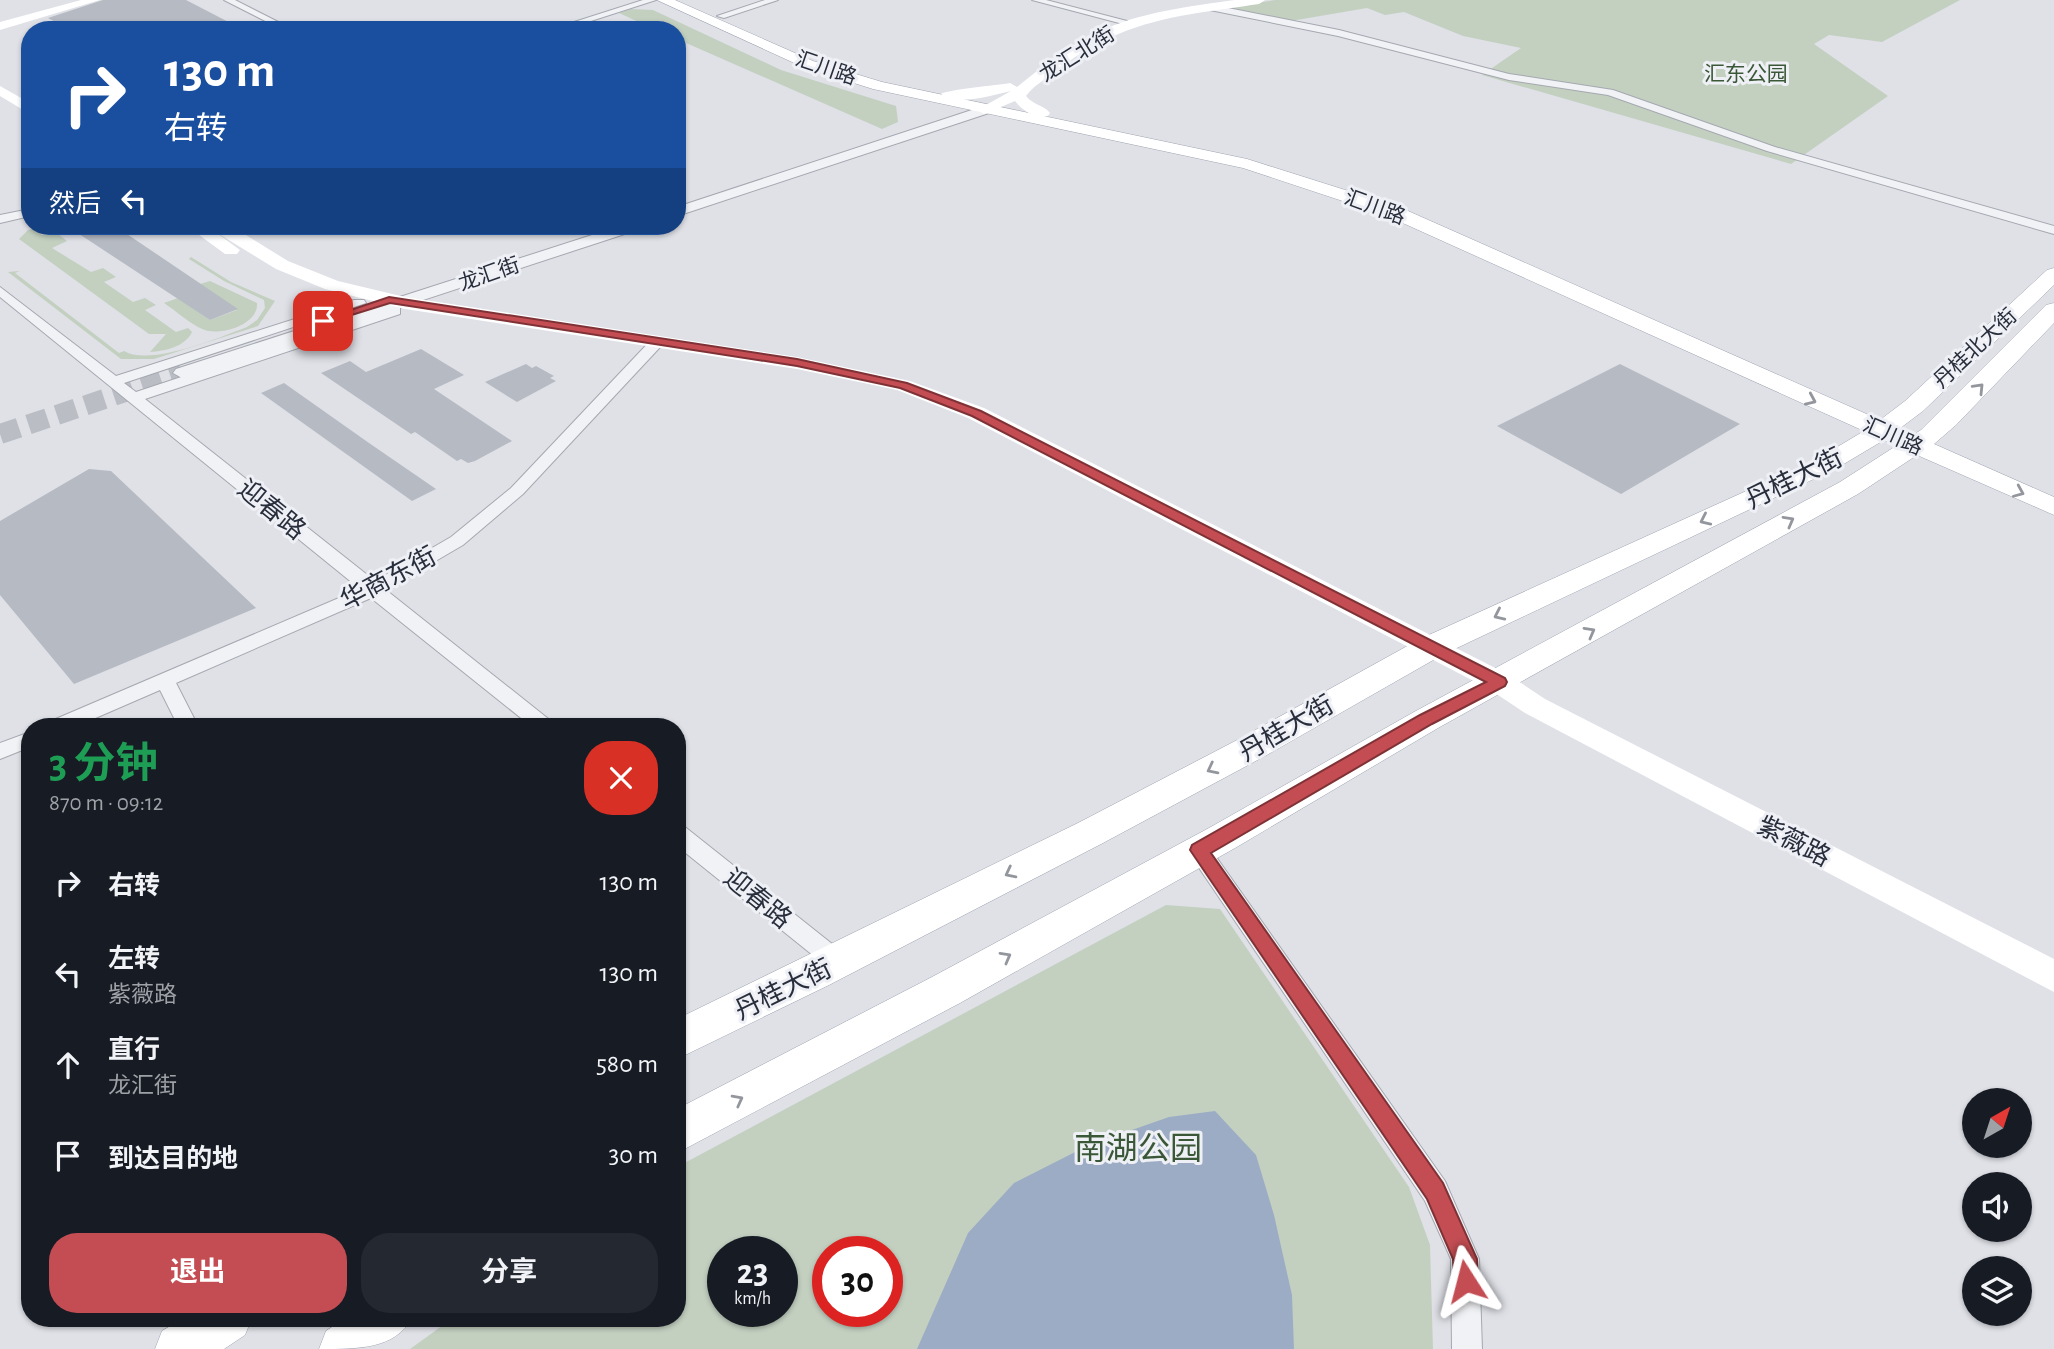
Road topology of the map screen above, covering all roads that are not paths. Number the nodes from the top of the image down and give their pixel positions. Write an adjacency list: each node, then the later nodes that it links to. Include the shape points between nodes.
1 (79, 0): 16 (main road)
2 (94, 0): 16 (main road)
3 (228, 0): 13 (street)
4 (652, 0): 14 (street)
5 (664, 0): 20 (main road, 汇川路, via 808,64 879,86)
6 (684, 0): 12 (main road, 汇川路)
7 (774, 0): 12 (street)
8 (1036, 0): 15 (street)
9 (1234, 0): 15 (main road, 龙汇北街)
10 (1259, 0): 11 (main road, 龙汇北街)
11 (1213, 8): 18 (main road, 龙汇北街, via 1142,20 1104,34); 31 (street, via 1339,33 1509,77 1610,92 1771,149)
12 (721, 16): 20 (main road, 汇川路, via 822,60)
13 (271, 21)
14 (583, 21)
15 (1123, 21): 18 (main road, 龙汇北街, via 1081,40)
16 (0, 24)
17 (0, 82): 21 (main road)
18 (1021, 86): 20 (main road); 23 (main road, 龙汇北街); 24 (main road, via 1023,103)
19 (0, 90): 22 (main road)
20 (941, 96): 23 (main road, 汇川路); 26 (street)
21 (21, 99)
22 (21, 102)
23 (986, 106): 24 (main road, 汇川路); 25 (main road, 汇川路); 26 (street)
24 (1043, 113): 44 (main road, 汇川路, via 1260,158 1404,204)
25 (1022, 118): 26 (street); 44 (main road, 汇川路, one-way to 44, via 1247,164 1392,211)
26 (937, 122): 27 (street); 28 (street)
27 (686, 202)
28 (686, 209)
29 (21, 214): 30 (street)
30 (0, 219)
31 (2054, 230)
32 (210, 235): 38 (main road, 紫薇路, via 281,279)
33 (234, 235): 38 (main road, 紫薇路, via 282,265)
34 (588, 235): 38 (street, 龙汇街)
35 (607, 235): 38 (street, 龙汇街)
36 (2054, 274): 44 (main road, 丹桂北大街)
37 (0, 291): 42 (street, 迎春路)
38 (385, 305): 40 (main road, 紫薇路); 41 (street, 龙汇街); 42 (street); 43 (street)
39 (2054, 310): 44 (main road, 丹桂北大街, one-way to 39)
40 (655, 345): 47 (street, 华商东街, via 491,515 457,541); 48 (main road, 紫薇路, via 895,394 966,421)
41 (179, 370)
42 (113, 382): 43 (street, 迎春路)
43 (133, 398): 47 (street, 迎春路)
44 (1905, 433): 45 (main road, 汇川路); 46 (main road, 汇川路, one-way to 46); 48 (main road, 丹桂大街, one-way to 48, via 1828,463); 50 (main road, one-way to 44, via 1849,488)
45 (2054, 489)
46 (2054, 507)
47 (373, 590): 49 (street, 华商东街); 53 (street, 迎春路)
48 (1424, 650): 50 (main road, 紫薇路); 58 (main road, 丹桂大街, one-way to 58, via 1229,760)
49 (165, 680): 51 (street, 华商东街); 52 (street)
50 (1491, 685): 57 (main road); 59 (main road, 紫薇路)
51 (77, 718)
52 (184, 718)
53 (534, 718)
54 (21, 742): 55 (street)
55 (0, 751)
56 (686, 840): 58 (street, 迎春路)
57 (1199, 850): 61 (main road, one-way to 57); 66 (street, via 1435,1191 1465,1259)
58 (838, 962): 60 (main road, 丹桂大街)
59 (2054, 976)
60 (686, 1036)
61 (686, 1127)
62 (214, 1327): 64 (main road)
63 (375, 1327): 65 (main road)
64 (180, 1349)
65 (344, 1349)
66 (1467, 1349)

